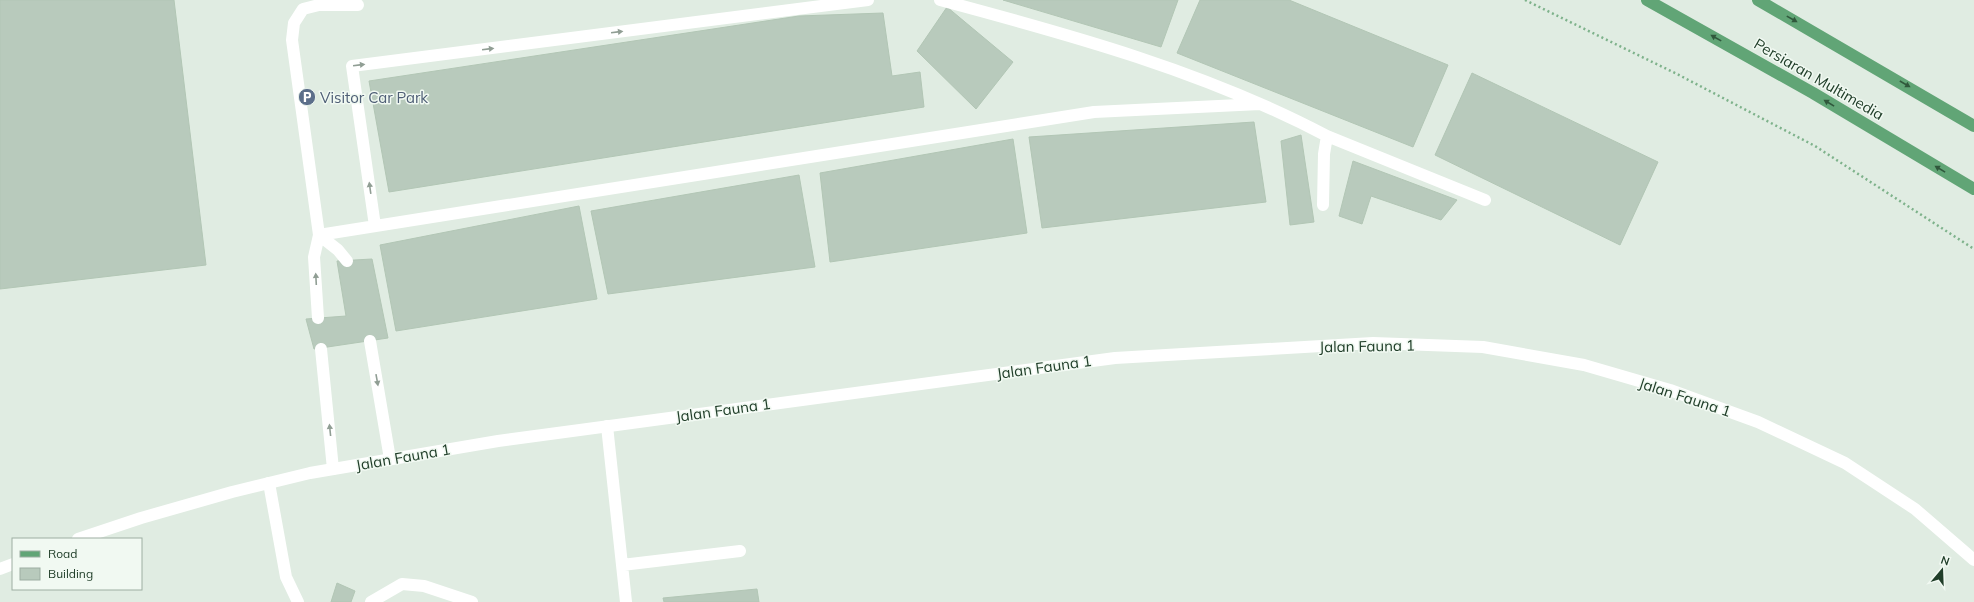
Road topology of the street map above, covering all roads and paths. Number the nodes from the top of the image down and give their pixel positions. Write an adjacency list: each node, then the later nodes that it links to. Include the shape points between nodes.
1 (868, 0): 13 (street, one-way to 1, via 352,66)
2 (940, 0): 7 (street, via 1114,50 1210,83)
3 (1525, 0): 15 (path, via 1677,74 1815,146)
4 (1647, 0): 10 (main road, Persiaran Multimedia, one-way to 4, via 1813,93)
5 (1758, 0): 8 (main road, one-way to 8)
6 (358, 5): 14 (street, via 319,5 303,9 294,23 292,40)
7 (1260, 104): 9 (street); 13 (street, via 1094,112)
8 (1974, 126)
9 (1327, 136): 11 (street); 12 (street)
10 (1974, 189)
11 (1485, 200)
12 (1323, 205)
13 (375, 226): 14 (street)
14 (319, 235): 16 (street); 17 (street, one-way to 14, via 314,256)
15 (1974, 249)
16 (347, 261)
17 (318, 318)
18 (370, 342): 21 (street, one-way to 21)
19 (321, 349): 22 (street, one-way to 19)
20 (607, 426): 21 (street, Jalan Fauna 1); 26 (street, Jalan Fauna 1, via 1115,358 1373,343 1483,347 1584,365 1670,390 1758,422 1845,463 1915,509); 28 (street)
21 (390, 459): 22 (street, Jalan Fauna 1)
22 (334, 469): 23 (street, Jalan Fauna 1)
23 (269, 483): 24 (street, Jalan Fauna 1, via 141,518); 30 (street, via 286,577)
24 (81, 538)
25 (740, 551): 28 (street)
26 (1974, 560)
27 (12, 564): 29 (street)
28 (622, 565): 33 (street)
29 (0, 570)
30 (298, 602)
31 (371, 602): 32 (street, via 402,584 424,586)
32 (472, 602)
33 (626, 602)

